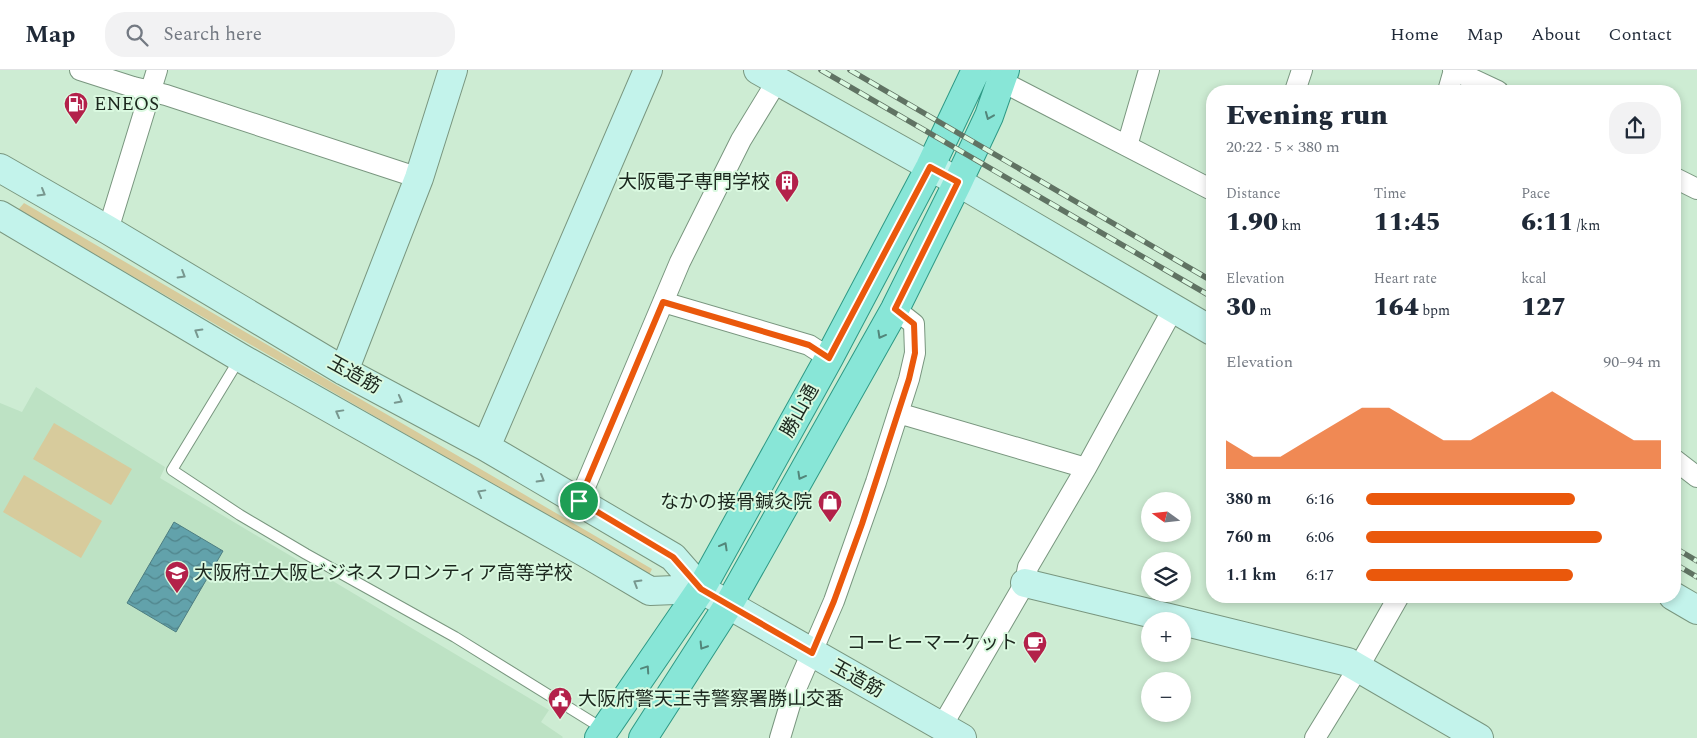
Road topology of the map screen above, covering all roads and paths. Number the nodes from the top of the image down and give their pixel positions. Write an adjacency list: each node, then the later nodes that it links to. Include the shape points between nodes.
1 (80, 70): 14 (street)
2 (157, 70): 14 (street)
3 (453, 70): 18 (street)
4 (648, 70): 33 (street)
5 (976, 70): 16 (main road, 勝山通)
6 (1149, 70): 15 (street)
7 (1302, 70): 11 (street)
8 (1454, 70): 12 (street); 13 (street)
9 (768, 76): 16 (street); 25 (street)
10 (1003, 76): 15 (street); 20 (main road, 勝山通, one-way to 20, via 989,116)
11 (1297, 85)
12 (1450, 85)
13 (1485, 85)
14 (151, 91): 18 (street); 24 (street)
15 (1127, 146): 21 (street)
16 (930, 167): 20 (street); 30 (main road, 勝山通)
17 (0, 168): 24 (street, 玉造筋, one-way to 24)
18 (419, 178): 31 (street)
19 (1681, 181): 22 (street)
20 (958, 182): 26 (main road, 勝山通); 27 (street)
21 (1206, 187)
22 (1697, 189)
23 (0, 214): 29 (street, one-way to 23)
24 (108, 230): 31 (street, 玉造筋, one-way to 31)
25 (663, 302): 30 (street, via 809,345); 37 (street)
26 (895, 309): 32 (street, via 914,324 915,353); 42 (main road, 勝山通, one-way to 42)
27 (1174, 309): 28 (street); 35 (street)
28 (1206, 328)
29 (241, 358): 39 (street, one-way to 29, via 650,591); 49 (lane, via 172,470 306,554 455,637)
30 (829, 358): 39 (main road, 勝山通, one-way to 30)
31 (344, 371): 33 (street, 玉造筋, one-way to 33)
32 (898, 413): 35 (street); 46 (street, via 862,524)
33 (486, 447): 37 (street, 玉造筋, one-way to 37)
34 (1681, 464): 36 (street)
35 (1086, 468): 38 (street, via 1028,567)
36 (1695, 472)
37 (579, 501): 39 (street, 玉造筋, via 673,557)
38 (1025, 583): 44 (street); 48 (street)
39 (701, 589): 42 (street, 玉造筋); 49 (main road, 勝山通, one-way to 39)
40 (1681, 601): 43 (street)
41 (1395, 603): 47 (street)
42 (729, 604): 46 (street, 玉造筋); 50 (main road, 勝山通, one-way to 50)
43 (1697, 610)
44 (1145, 612)
45 (1191, 623): 47 (street, via 1348,662)
46 (812, 653): 48 (street, 玉造筋); 51 (street, via 792,698)
47 (1358, 668): 52 (street); 53 (street)
48 (952, 732)
49 (602, 734)
50 (643, 738)
51 (780, 738)
52 (1315, 738)
53 (1479, 738)

